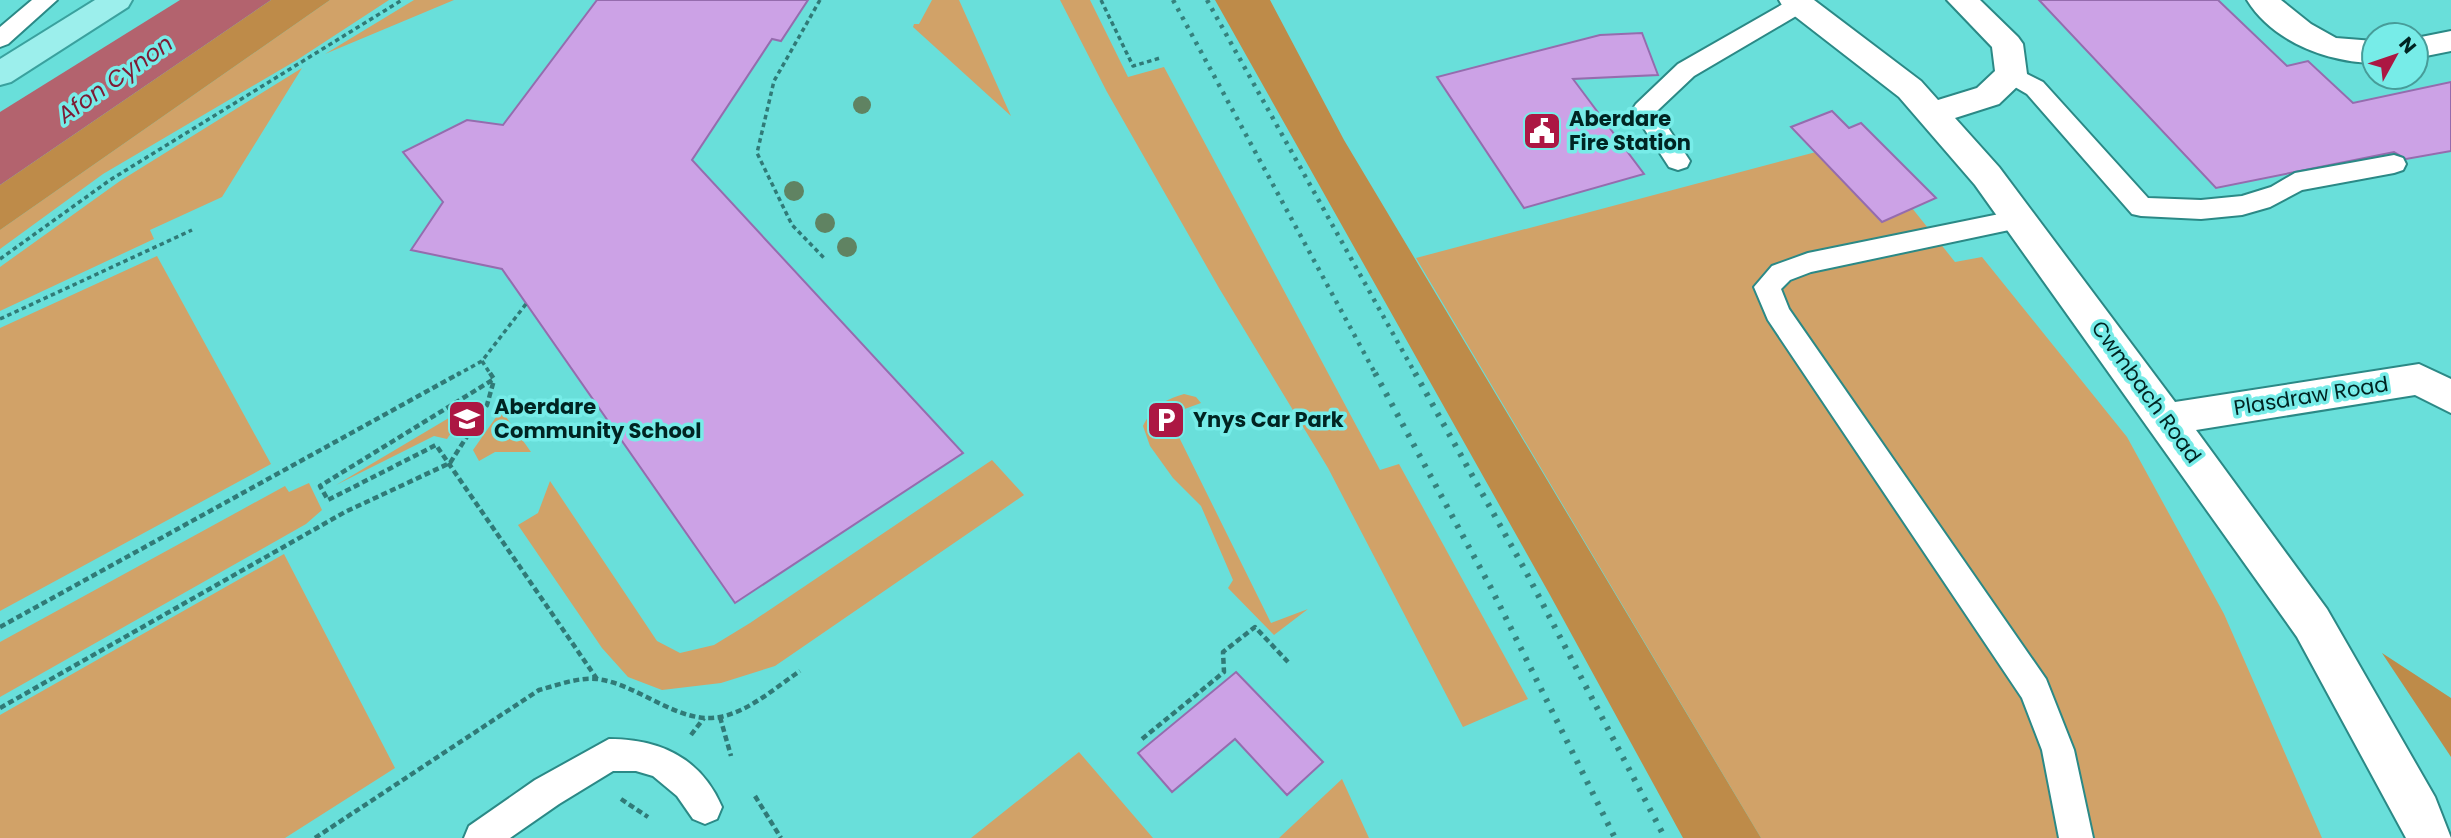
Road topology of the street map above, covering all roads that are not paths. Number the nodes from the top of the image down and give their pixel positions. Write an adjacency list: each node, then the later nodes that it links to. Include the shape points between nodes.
1 (46, 0): 6 (lane)
2 (117, 0): 10 (main road)
3 (1962, 0): 11 (street, via 2007,44)
4 (2262, 0): 9 (street, via 2302,34 2342,53)
5 (1797, 2): 12 (street, Cwmbach Road, via 1910,89); 13 (lane, via 1686,70 1644,110)
6 (0, 39)
7 (2451, 41): 8 (street)
8 (2430, 45)
9 (2360, 52)
10 (0, 74)
11 (2011, 74): 12 (street, via 1989,96); 14 (lane, via 2035,88 2141,207 2187,210 2248,203 2284,192 2295,182)
12 (1932, 114): 15 (street, Cwmbach Road)
13 (1678, 161)
14 (2394, 164)
15 (2019, 219): 17 (street, Cwmbach Road); 20 (lane, via 1808,263 1781,273 1767,287 1777,313 2035,690 2057,750)
16 (2451, 397): 17 (street, Plasdraw Road, via 2419,379)
17 (2166, 419): 21 (street, Cwmbach Road, via 2312,624)
18 (705, 807): 19 (lane, via 689,784 662,763 636,755 609,755)
19 (481, 838)
20 (2076, 838)
21 (2429, 838)

